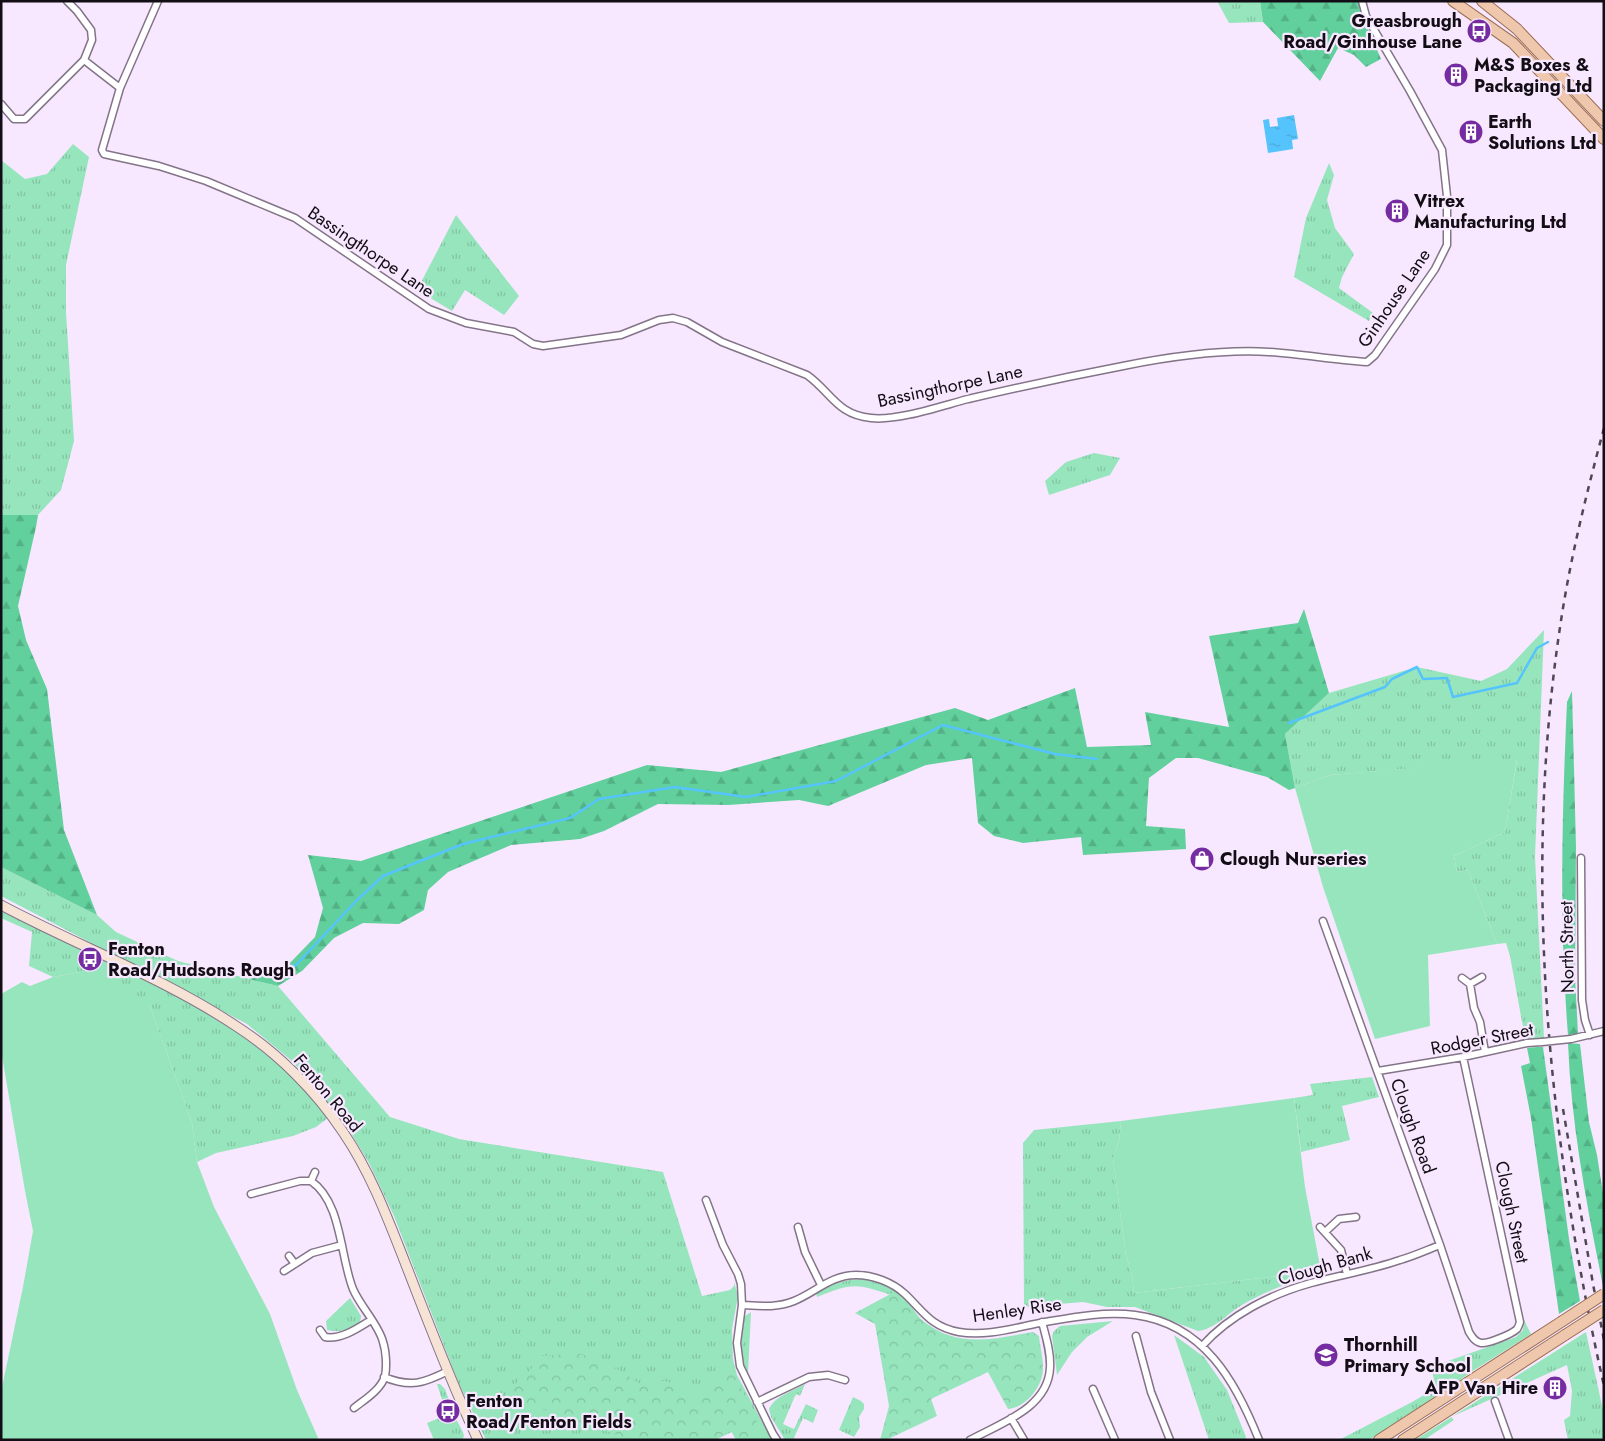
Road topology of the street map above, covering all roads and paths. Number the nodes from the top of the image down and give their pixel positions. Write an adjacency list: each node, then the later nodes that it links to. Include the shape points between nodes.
1 (67, 1): 6 (street, via 91,30 92,40)
2 (158, 1): 7 (street)
3 (1362, 1): 11 (street, Ginhouse Lane, via 1366,16 1442,150 1447,196 1447,245 1435,269)
4 (1454, 1): 10 (main road, via 1513,43)
5 (1482, 1): 9 (main road, via 1517,29)
6 (84, 60): 7 (street); 8 (street, via 25,119 14,119)
7 (120, 88): 11 (street, Bassingthorpe Lane, via 102,150 104,154 159,166 295,218 429,309 466,323 514,332 543,346 621,335 673,318 687,322 722,342 807,375 837,404 870,418 891,418 1021,386 1122,366 1202,355 1269,352)
8 (1, 104)
9 (1604, 121)
10 (1604, 138)
11 (1367, 362)
12 (1581, 858): 19 (street, North Street, via 1582,1000)
13 (1, 905): 45 (street, Fenton Road, via 202,1005 237,1027 289,1068 334,1119 363,1164)
14 (1323, 921): 22 (street, Clough Road)
15 (1482, 977): 17 (street)
16 (1462, 978): 17 (street)
17 (1470, 984): 20 (street)
18 (1604, 1031): 19 (street, Rodger Street)
19 (1590, 1035): 20 (street, Rodger Street, bridge)
20 (1484, 1052): 21 (street, Rodger Street)
21 (1463, 1057): 22 (street, Rodger Street); 43 (street, Clough Street, via 1520,1322 1511,1334 1486,1342)
22 (1378, 1072): 30 (street, Clough Road)
23 (315, 1172): 24 (street)
24 (311, 1181): 25 (street); 29 (street, via 318,1186 332,1210)
25 (252, 1194)
26 (706, 1200): 37 (street, via 738,1274)
27 (1356, 1216): 34 (street, via 1339,1219 1322,1230 1341,1250)
28 (798, 1227): 35 (street, via 805,1252)
29 (342, 1245): 32 (street, via 312,1254); 39 (street, via 352,1286)
30 (1440, 1246): 34 (street, Clough Bank); 43 (street, Clough Road, via 1469,1332)
31 (289, 1256): 32 (street)
32 (295, 1264): 33 (street)
33 (284, 1271)
34 (1347, 1274): 44 (street, Clough Bank, via 1297,1287 1262,1302 1227,1323)
35 (821, 1285): 37 (street, Henley Rise, via 782,1305); 40 (street, Henley Rise, via 845,1276 870,1276 882,1280 903,1292 929,1319 948,1330 959,1332 982,1333)
36 (1604, 1294): 60 (main road, bridge)
37 (742, 1305): 50 (street, via 738,1356)
38 (1604, 1310): 61 (main road, bridge)
39 (371, 1320): 41 (street, via 353,1331 330,1338); 46 (street, via 384,1342)
40 (1042, 1322): 44 (street, Henley Rise, via 1088,1316 1137,1315 1168,1324); 52 (street, via 1051,1367 1047,1386 1036,1402)
41 (320, 1330)
42 (1136, 1336): 58 (street, via 1151,1392)
43 (1476, 1341)
44 (1202, 1346): 59 (street, Henley Rise, via 1228,1375)
45 (448, 1371): 46 (street, via 413,1384); 53 (street, Fenton Road)
46 (384, 1377): 51 (street, via 374,1392)
47 (846, 1380): 50 (street, via 816,1375)
48 (1093, 1389): 57 (street)
49 (1495, 1401): 62 (street)
50 (757, 1402): 54 (street)
51 (354, 1408)
52 (1011, 1418): 55 (street); 56 (street)
53 (478, 1440)
54 (777, 1440)
55 (970, 1440)
56 (1024, 1440)
57 (1114, 1440)
58 (1170, 1440)
59 (1259, 1440)
60 (1379, 1440)
61 (1403, 1440)
62 (1509, 1440)

